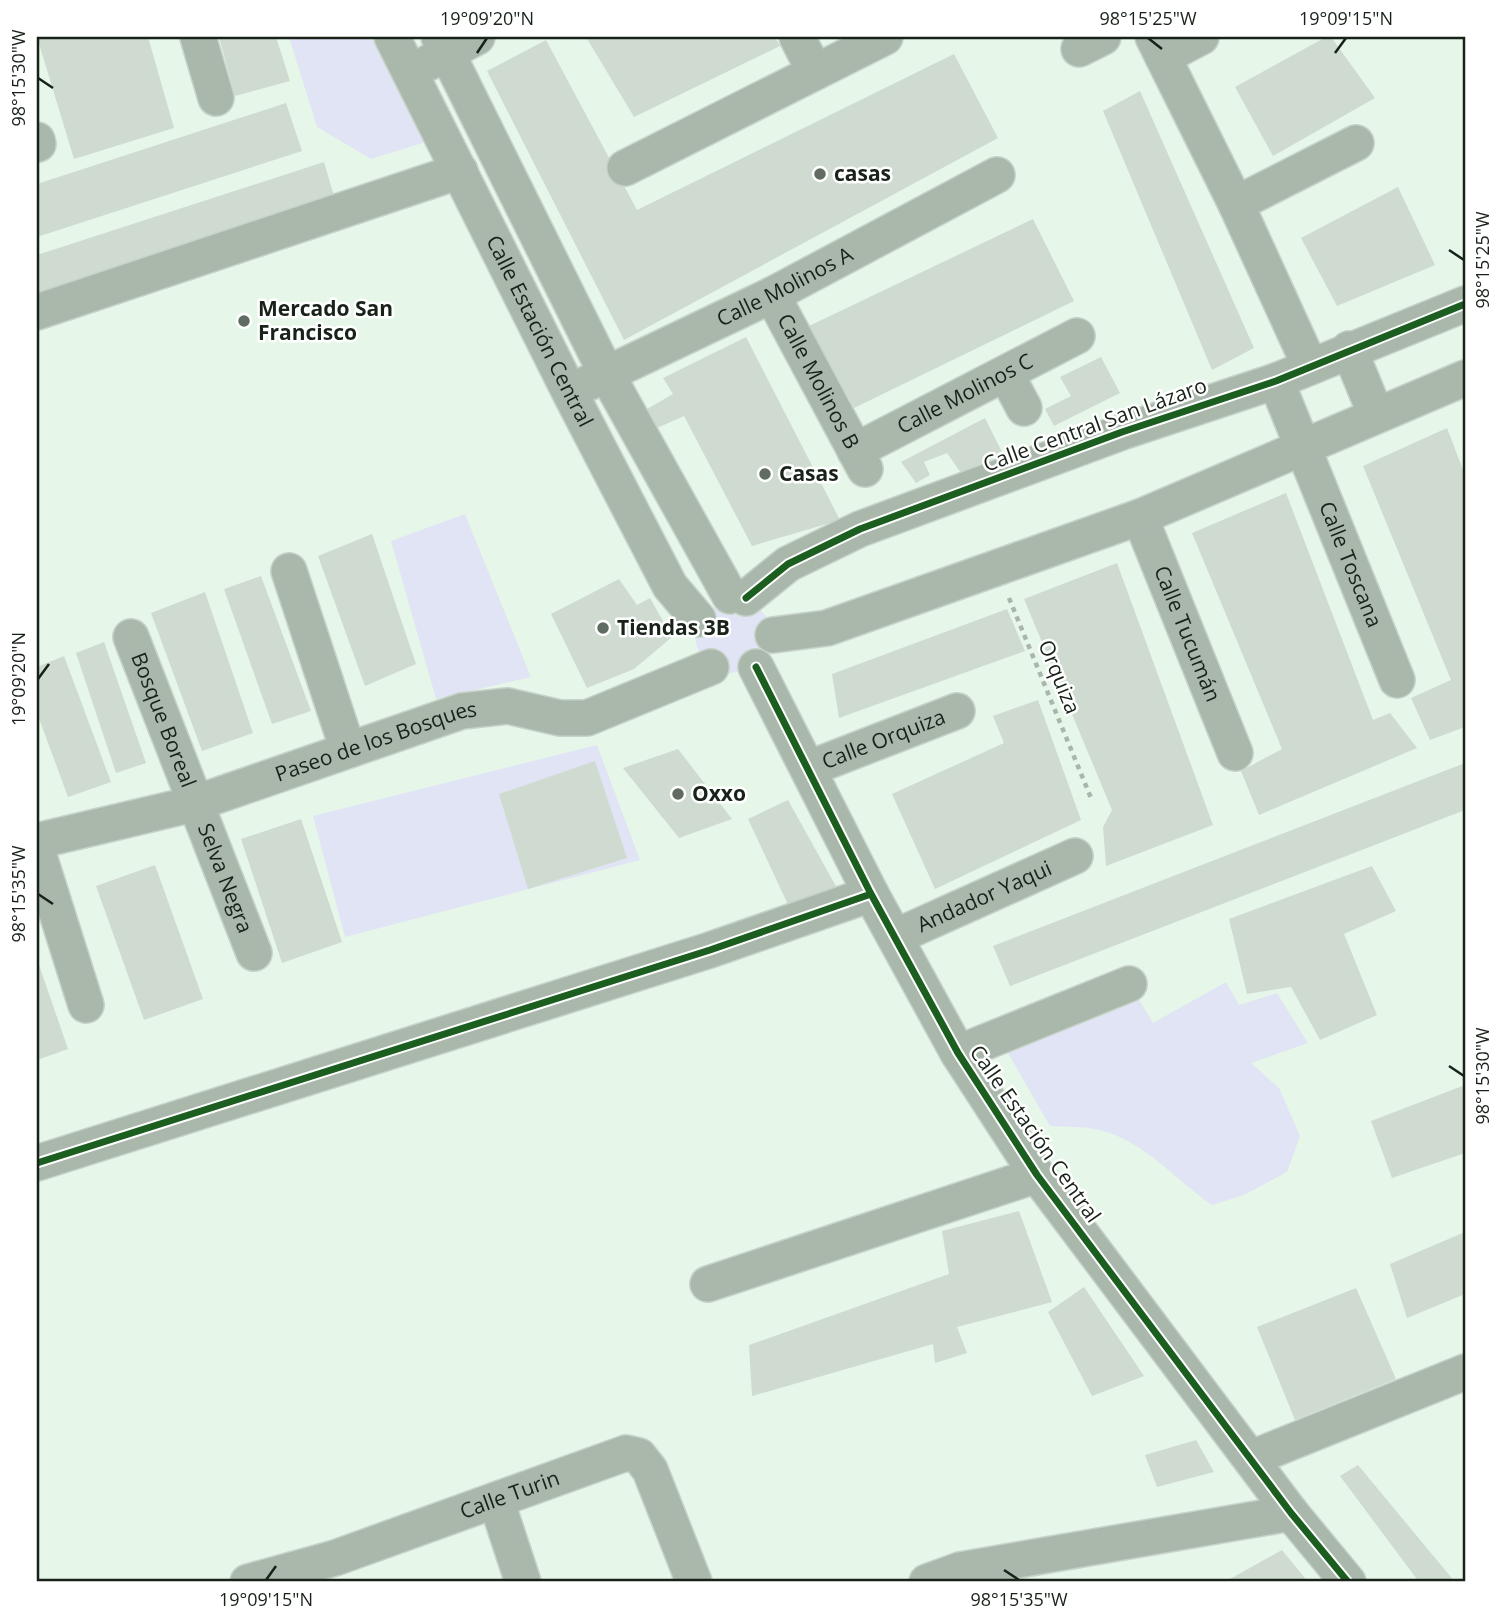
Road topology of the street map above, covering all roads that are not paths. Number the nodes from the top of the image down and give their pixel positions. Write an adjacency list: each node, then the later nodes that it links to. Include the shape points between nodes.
1 (198, 37): 10 (street)
2 (392, 37): 9 (street, Calle Estación Central)
3 (797, 37): 8 (street)
4 (885, 37): 8 (street)
5 (1201, 37): 7 (street)
6 (454, 42): 9 (street); 22 (street, Calle Estación Central)
7 (1158, 47): 15 (street)
8 (815, 72): 12 (street)
9 (411, 73): 13 (street, Calle Estación Central)
10 (216, 98)
11 (1356, 143): 15 (street)
12 (625, 168)
13 (460, 171): 18 (street); 26 (street, Calle Estación Central)
14 (997, 175): 16 (street, Calle Molinos A)
15 (1236, 204): 21 (street)
16 (772, 295): 22 (street, Calle Molinos A); 30 (street, Calle Molinos B)
17 (1465, 304): 20 (street, Calle Central San Lázaro)
18 (37, 312)
19 (1077, 336): 23 (street, Calle Molinos C)
20 (1349, 349): 21 (street, Calle Central San Lázaro); 28 (street)
21 (1310, 366): 25 (street, Calle Central San Lázaro)
22 (606, 373): 26 (street, Calle Molinos A); 33 (street, Calle Estación Central)
23 (1006, 374): 27 (street); 30 (street, Calle Molinos C)
24 (1465, 378): 28 (street)
25 (1276, 381): 29 (street, Calle Toscana); 33 (street, Calle Central San Lázaro, via 1122,432 860,529 788,564)
26 (569, 393): 34 (street, Calle Estación Central, via 670,586)
27 (1024, 408)
28 (1376, 415): 29 (street)
29 (1305, 448): 31 (street); 39 (street, Calle Toscana)
30 (860, 460)
31 (1140, 517): 35 (street, via 827,628); 42 (street, Calle Tucumán)
32 (289, 571): 41 (street)
33 (738, 597): 34 (street, via 711,603); 35 (street, via 761,606)
34 (698, 620): 37 (street, via 699,653)
35 (773, 635): 38 (street, via 765,658)
36 (131, 638): 44 (street, Bosque Boreal)
37 (711, 667): 38 (street, via 725,673); 41 (street, Paseo de los Bosques, via 587,718 560,719 508,706 462,710)
38 (756, 667): 43 (street, Calle Estación Central)
39 (1397, 680)
40 (957, 711): 43 (street, Calle Orquiza)
41 (348, 750): 44 (street, Paseo de los Bosques)
42 (1235, 753)
43 (810, 768): 48 (street, Calle Estación Central)
44 (193, 804): 45 (street, Paseo de los Bosques); 50 (street, Selva Negra)
45 (37, 841)
46 (37, 850): 52 (street)
47 (1075, 856): 49 (street, Andador Yaqui)
48 (871, 894): 49 (street, Calle Estación Central); 54 (street, via 710,950)
49 (895, 937): 53 (street, Calle Estación Central)
50 (254, 953)
51 (1129, 984): 53 (street)
52 (86, 1005)
53 (958, 1053): 55 (street, Calle Estación Central)
54 (37, 1163)
55 (1037, 1175): 56 (street); 58 (street, Calle Estación Central)
56 (708, 1284)
57 (1465, 1372): 58 (street)
58 (1252, 1458): 60 (street, Calle Estación Central)
59 (496, 1500): 61 (street, Calle Turin); 63 (street); 64 (street, Calle Turin, via 626,1453 639,1456 650,1470)
60 (1291, 1513): 65 (street, via 961,1570); 66 (street, Calle Estación Central)
61 (339, 1570): 62 (street, Calle Turin)
62 (248, 1582)
63 (523, 1582)
64 (694, 1582)
65 (927, 1582)
66 (1348, 1582)

